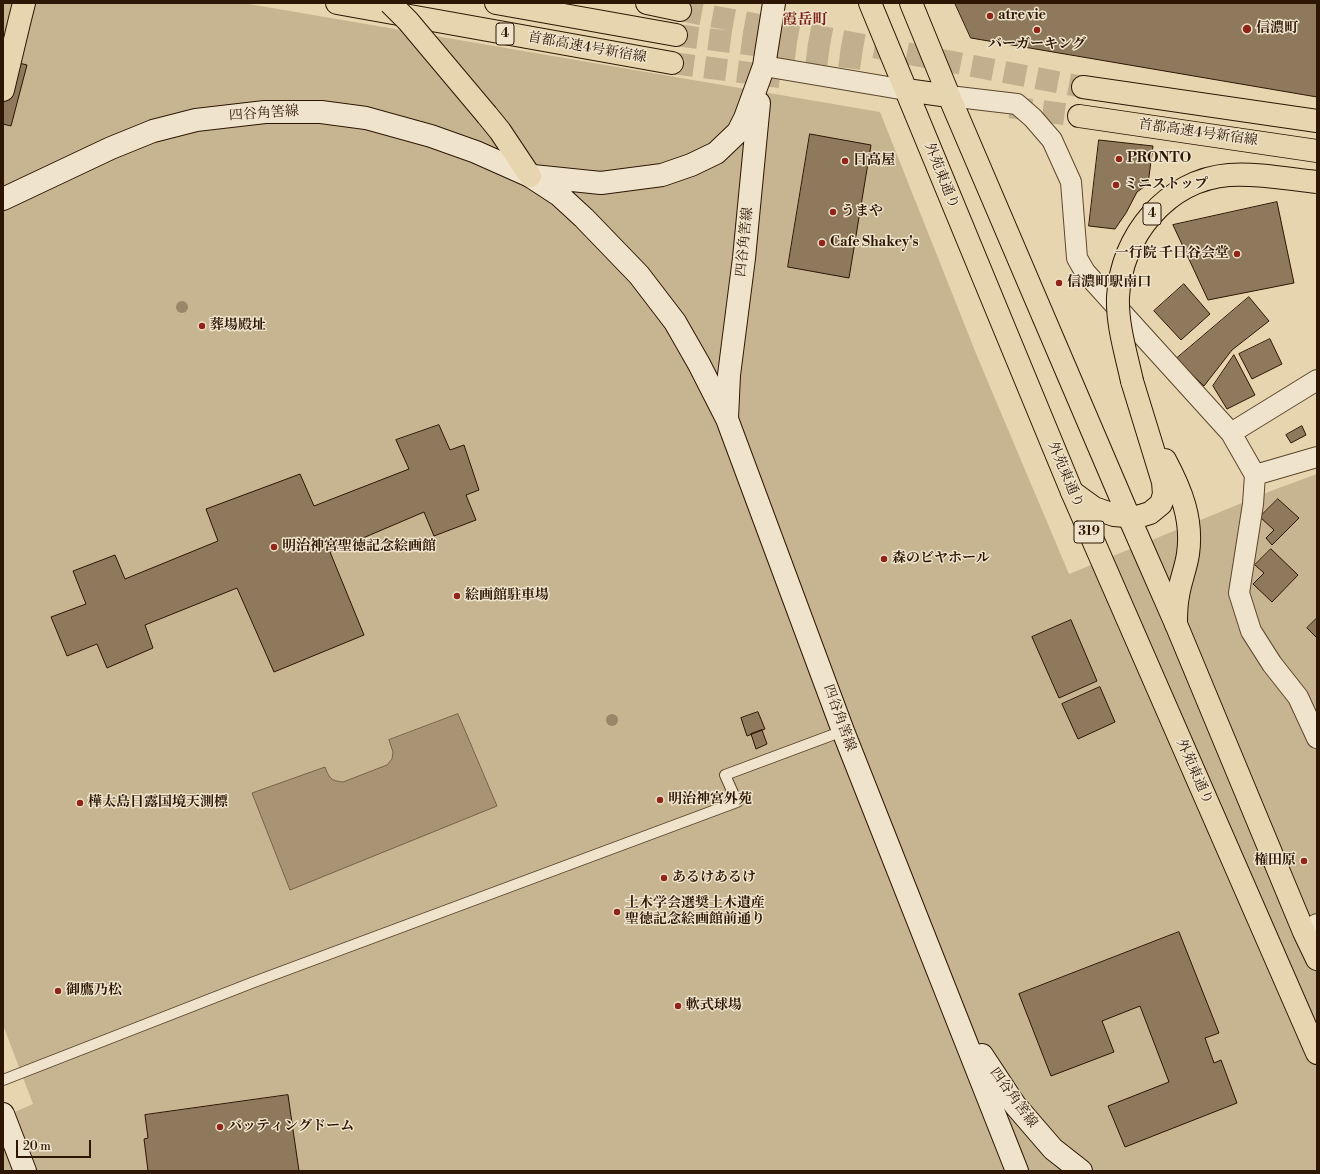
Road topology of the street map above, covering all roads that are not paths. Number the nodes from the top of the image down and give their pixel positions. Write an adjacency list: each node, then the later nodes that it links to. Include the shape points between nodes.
1 (338, 3): 11 (main road, 首都高速4号新宿線 / 4)
2 (390, 3): 20 (main road, bridge, via 500,131)
3 (496, 3): 10 (main road, 首都高速4号新宿線 / 4)
4 (647, 3): 8 (main road)
5 (774, 3): 12 (main road, 四谷角筈線)
6 (871, 5): 15 (main road, 外苑東通り / 319)
7 (913, 8): 16 (main road)
8 (680, 10)
9 (22, 13): 14 (main road)
10 (676, 35)
11 (672, 63)
12 (764, 66): 15 (street); 20 (main road, 四谷角筈線, via 738,132 716,153 691,165 662,175 602,183); 24 (main road, 四谷角筈線, via 729,375)
13 (1083, 87): 18 (main road, 首都高速4号新宿線)
14 (3, 90)
15 (906, 90): 16 (main road); 29 (main road, 外苑東通り / 319)
16 (949, 96): 26 (street, via 1017,104 1052,140 1072,182 1077,258 1085,272); 30 (main road)
17 (1079, 116): 19 (main road, 首都高速4号新宿線)
18 (1317, 121)
19 (1317, 150)
20 (530, 176): 22 (main road, 四谷角筈線, via 476,152 431,136 366,118 320,112 265,112 196,120 153,130); 24 (main road, 四谷角筈線, via 559,195 639,275 675,322)
21 (1317, 182): 25 (main road, 4, bridge, via 1253,175 1228,175 1203,180 1181,190 1161,204 1144,224 1125,260 1118,298 1122,337 1132,381)
22 (3, 199)
23 (1317, 380): 26 (street)
24 (727, 419): 32 (main road, 四谷角筈線)
25 (1146, 424): 30 (main road, 4, via 1163,482 1164,494 1161,504 1150,513); 31 (main road, 4, via 1177,481 1186,508 1188,553 1178,596)
26 (1231, 433): 28 (street)
27 (1317, 457): 28 (street)
28 (1255, 475): 33 (street, via 1239,593 1251,631 1272,664 1298,697)
29 (1072, 492): 30 (main road, 4, via 1094,508); 37 (main road, 外苑東通り / 319)
30 (1129, 517): 31 (main road)
31 (1176, 624): 34 (main road)
32 (843, 731): 36 (main road, 四谷角筈線); 38 (lane, via 726,775 737,802 254,982)
33 (1317, 738)
34 (1311, 928): 35 (main road)
35 (1317, 959)
36 (956, 1015): 41 (main road, 四谷角筈線); 42 (main road, 四谷角筈線, via 1014,1105 1053,1149)
37 (1317, 1053)
38 (3, 1080)
39 (3, 1114): 40 (main road)
40 (25, 1171)
41 (1017, 1171)
42 (1080, 1171)

